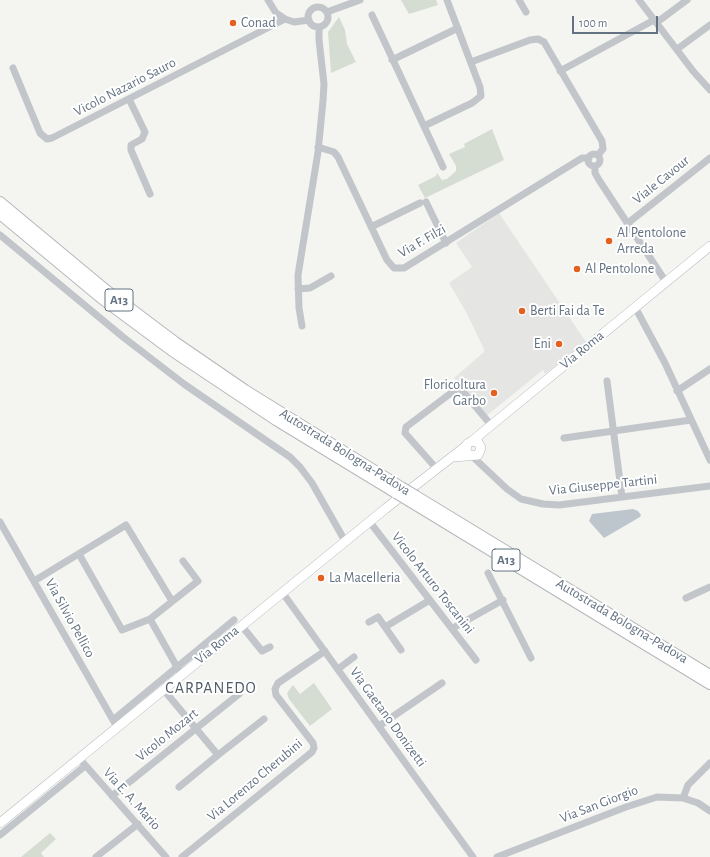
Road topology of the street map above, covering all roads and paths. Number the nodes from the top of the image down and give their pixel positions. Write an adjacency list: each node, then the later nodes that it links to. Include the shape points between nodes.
1 (268, 0): 11 (street, via 276,13)
2 (360, 0): 8 (street)
3 (447, 0): 16 (street)
4 (519, 0): 9 (street)
5 (639, 0): 13 (street)
6 (687, 0): 13 (street)
7 (317, 4): 8 (street); 12 (street, via 311,10)
8 (327, 12): 15 (street, via 327,22)
9 (526, 12)
10 (372, 15): 18 (street)
11 (285, 19): 12 (street, via 294,22); 23 (street, Vicolo Nazario Sauro)
12 (309, 20): 15 (street, via 312,25)
13 (657, 20): 21 (street); 22 (street, via 692,71)
14 (710, 25): 17 (street)
15 (320, 27): 25 (street, via 324,84)
16 (458, 28): 18 (street); 19 (street)
17 (680, 47)
18 (392, 60): 24 (street)
19 (471, 62): 21 (street, via 538,39 548,47); 24 (street, via 481,96 478,100)
20 (13, 68): 23 (street, Vicolo Nazario Sauro, via 40,133 47,139)
21 (560, 71): 26 (street, via 602,141 603,149)
22 (710, 90)
23 (129, 99): 31 (street, via 145,132 142,139 131,145 131,150)
24 (424, 126): 30 (street)
25 (318, 147): 35 (street, Via F. Filzi, via 334,152 338,157); 41 (street, via 299,263)
26 (598, 156): 27 (street, via 593,154); 29 (street, via 600,160)
27 (588, 158): 29 (street, via 590,164); 37 (street, Via F. Filzi, via 582,158)
28 (710, 158): 34 (street, Viale Cavour)
29 (595, 166): 34 (street, via 599,180)
30 (443, 167)
31 (150, 194)
32 (0, 202): 61 (highway, Autostrada Bologna-Padova / A13, via 106,290 174,342)
33 (0, 214): 61 (highway, Autostrada Bologna-Padova / A13, via 100,298 171,350 276,420)
34 (628, 223): 40 (street)
35 (371, 227): 37 (street, via 423,202); 37 (street, Via F. Filzi, via 387,260 394,268 404,268)
36 (0, 235): 66 (street, via 122,337 184,384 290,457 312,483)
37 (446, 243)
38 (710, 246): 40 (main road, Via Roma)
39 (331, 276): 41 (street, via 310,288)
40 (666, 282): 42 (main road, Via Roma)
41 (298, 289): 43 (street)
42 (635, 307): 46 (street); 50 (main road, Via Roma)
43 (302, 326)
44 (710, 369): 46 (street)
45 (606, 381): 51 (street)
46 (677, 391): 47 (street)
47 (686, 410): 48 (street); 49 (street)
48 (691, 420): 49 (street); 57 (street)
49 (679, 421): 51 (street)
50 (490, 427): 53 (main road, Via Roma); 54 (main road, Via Roma); 58 (street, via 459,387 406,427 405,433)
51 (614, 430): 52 (street); 62 (street)
52 (564, 438)
53 (469, 443): 54 (main road, via 478,442); 55 (main road, via 466,451); 56 (main road, Via Roma)
54 (481, 448): 55 (main road, via 478,455); 59 (street, Via Giuseppe Tartini)
55 (471, 456): 56 (main road, Via Roma, via 458,455); 59 (street, Via Giuseppe Tartini)
56 (450, 458): 58 (main road, Via Roma)
57 (710, 460)
58 (436, 468): 65 (main road, Via Roma)
59 (487, 469): 62 (street, Via Giuseppe Tartini, via 507,489 530,502 559,505)
60 (710, 486): 62 (street, Via Giuseppe Tartini)
61 (399, 490): 63 (highway, Autostrada Bologna-Padova, bridge)
62 (622, 497)
63 (414, 499): 90 (highway, Autostrada Bologna-Padova); 92 (highway, Autostrada Bologna-Padova / A13)
64 (0, 522): 70 (street, Via Silvio Pellico)
65 (369, 522): 66 (main road, Via Roma); 74 (street, Vicolo Arturo Toscanini)
66 (345, 541): 72 (main road, Via Roma)
67 (79, 554): 70 (street); 76 (street, via 126,525); 77 (street, via 122,630)
68 (183, 561): 76 (street, via 198,581)
69 (488, 573): 75 (street)
70 (34, 581): 96 (street, Via Silvio Pellico)
71 (710, 587): 73 (street)
72 (282, 592): 79 (main road, Via Roma); 84 (street, Via Gaetano Donizetti)
73 (686, 598)
74 (430, 600): 80 (street); 81 (street, Vicolo Arturo Toscanini)
75 (503, 600): 81 (street); 86 (street)
76 (172, 601): 77 (street)
77 (150, 619): 89 (street)
78 (369, 622): 80 (street, via 378,617)
79 (238, 623): 82 (street, via 262,651); 89 (main road, Via Roma)
80 (385, 627): 83 (street)
81 (453, 628): 87 (street, Vicolo Arturo Toscanini)
82 (270, 646)
83 (401, 650)
84 (325, 651): 88 (street, Via Gaetano Donizetti); 112 (street, Via Lorenzo Cherubini, via 278,683 275,689 276,695 313,743 312,752)
85 (354, 657): 88 (street)
86 (531, 658)
87 (476, 660)
88 (338, 669): 97 (street, Via Gaetano Donizetti)
89 (179, 671): 93 (main road, Via Roma); 96 (street, Via Roma)
90 (710, 675)
91 (442, 683): 97 (street)
92 (710, 684)
93 (163, 690): 96 (main road, Via Roma); 98 (street)
94 (239, 694): 98 (street, Vicolo Mozart)
95 (264, 718): 99 (street)
96 (115, 724): 100 (main road, Via Roma)
97 (379, 726): 113 (street, Via Gaetano Donizetti)
98 (195, 728): 99 (street); 104 (street, Vicolo Mozart)
99 (218, 755): 103 (street)
100 (79, 758): 102 (street, Via E. A. Mario); 107 (main road, Via Roma)
101 (710, 763): 105 (street, via 688,785)
102 (85, 766): 104 (street, Via E. A. Mario); 109 (street)
103 (179, 787)
104 (112, 796): 108 (street, Via E. A. Mario)
105 (683, 798): 106 (street, Via San Giorgio, via 698,803); 114 (street, Via San Giorgio, via 657,797 631,805)
106 (710, 811)
107 (0, 823)
108 (138, 824): 110 (street); 111 (street, Via E. A. Mario)
109 (0, 835)
110 (96, 857)
111 (166, 857)
112 (182, 857)
113 (473, 857)
114 (497, 857)

